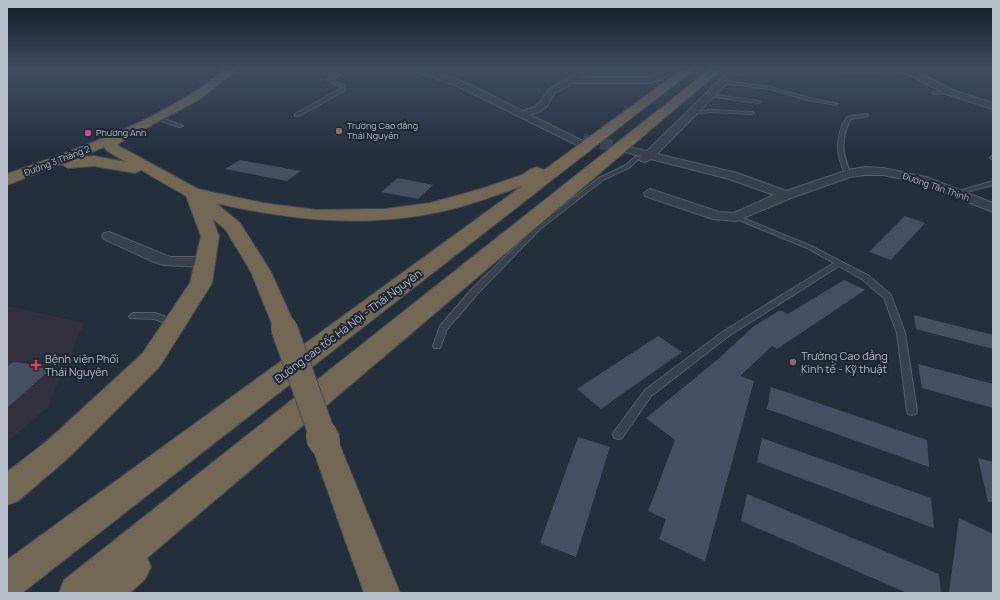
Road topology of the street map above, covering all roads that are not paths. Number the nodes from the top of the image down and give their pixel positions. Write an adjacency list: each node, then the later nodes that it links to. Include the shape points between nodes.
1 (178, 98): 23 (highway, Đường 3 Tháng 2)
2 (195, 98): 21 (highway, Đường 3 Tháng 2)
3 (328, 98): 19 (lane)
4 (489, 98): 18 (street)
5 (548, 98): 18 (street, via 538,109)
6 (642, 98): 36 (highway, via 528,178 451,204 386,213 320,214 274,210)
7 (642, 98): 52 (highway, Đường cao tốc Hà Nội - Thái Nguyên)
8 (691, 98): 43 (highway)
9 (707, 98): 16 (street)
10 (731, 98): 13 (lane)
11 (805, 98): 14 (lane)
12 (968, 98): 15 (street)
13 (758, 102)
14 (836, 104)
15 (993, 106)
16 (692, 113): 17 (lane); 29 (street)
17 (752, 113)
18 (522, 114): 25 (street)
19 (297, 115)
20 (866, 115): 33 (lane, via 849,118 840,135 843,164)
21 (157, 118): 22 (lane); 24 (highway, Đường 3 Tháng 2)
22 (181, 126)
23 (112, 129): 26 (highway, via 89,143); 31 (highway, Đường 3 Tháng 2)
24 (127, 132): 26 (highway, Đường 3 Tháng 2); 28 (highway, via 113,140 110,145)
25 (581, 141)
26 (84, 150): 28 (highway, via 102,150); 30 (highway); 31 (highway); 34 (highway, Đường 3 Tháng 2)
27 (623, 151): 29 (street)
28 (124, 155): 32 (highway)
29 (644, 157): 39 (street, via 746,182); 48 (lane, via 601,179 538,228 475,291 443,328)
30 (106, 163): 32 (highway); 34 (highway, via 74,162)
31 (12, 168)
32 (150, 171): 36 (highway)
33 (848, 174): 38 (street, Đường Tân Thịnh, via 877,171 896,174); 39 (street, Đường Tân Thịnh)
34 (7, 180)
35 (993, 182): 38 (lane)
36 (193, 193): 44 (highway, via 210,236); 55 (highway, bridge, via 232,228 261,272)
37 (650, 193): 41 (street, Đường Tân Thịnh, via 718,216)
38 (955, 193): 40 (street, Đường Tân Thịnh)
39 (786, 195): 41 (street, Đường Tân Thịnh)
40 (993, 207)
41 (736, 217): 45 (lane, via 809,247)
42 (110, 236): 44 (street, via 159,259 170,262)
43 (494, 250): 53 (highway); 54 (highway, via 378,360)
44 (205, 262): 47 (highway, via 201,282)
45 (839, 263): 49 (lane, via 866,278 888,297 901,332); 50 (lane, via 727,333 648,393)
46 (133, 316): 47 (lane, via 155,316)
47 (175, 323): 51 (highway, via 151,360 57,450)
48 (436, 346)
49 (912, 411)
50 (618, 435)
51 (7, 492)
52 (7, 582)
53 (77, 593)
54 (102, 593)
55 (382, 593)

